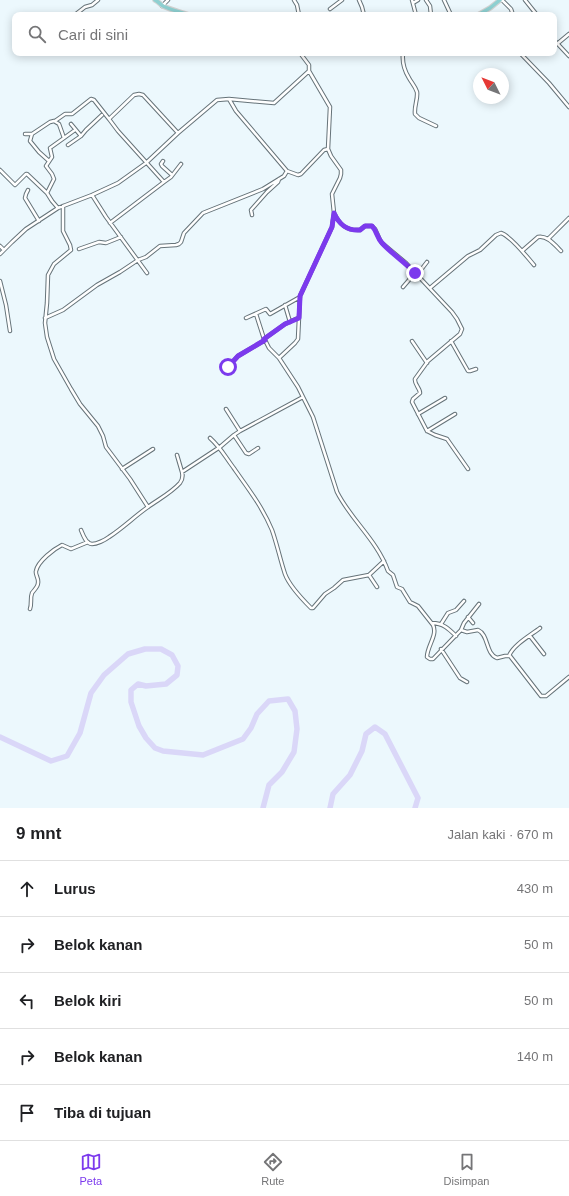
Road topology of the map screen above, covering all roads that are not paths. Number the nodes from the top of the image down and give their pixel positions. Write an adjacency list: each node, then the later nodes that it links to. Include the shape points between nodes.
1 (98, 0): 15 (street)
2 (155, 0): 13 (main road)
3 (168, 0): 13 (street)
4 (294, 0): 17 (street)
5 (342, 0): 14 (street)
6 (360, 0): 18 (street)
7 (418, 0): 12 (street)
8 (426, 0): 20 (street)
9 (444, 0): 21 (street)
10 (501, 0): 22 (main road); 23 (street)
11 (525, 0): 24 (street)
12 (412, 1): 19 (street)
13 (162, 6): 16 (main road)
14 (330, 9)
15 (79, 12)
16 (180, 12)
17 (298, 12)
18 (363, 12)
19 (415, 12)
20 (431, 12)
21 (450, 12)
22 (483, 12)
23 (512, 12)
24 (535, 12)
25 (569, 34): 26 (street)
26 (557, 44): 30 (street)
27 (302, 56): 31 (street, via 309,65)
28 (403, 56): 38 (street, via 403,64 416,91 416,115)
29 (523, 56): 33 (street)
30 (569, 56)
31 (309, 71): 32 (street, via 274,103); 46 (street, via 330,107)
32 (229, 99): 40 (street, via 217,100); 52 (street, via 236,111)
33 (568, 105)
34 (102, 115): 43 (street)
35 (109, 119): 36 (street, via 91,99 72,114 63,114); 40 (street, via 134,95 141,94); 49 (street)
36 (55, 121): 42 (street); 44 (street, via 60,126)
37 (71, 124): 39 (street)
38 (436, 126)
39 (76, 130): 43 (street); 44 (street)
40 (178, 133): 49 (street)
41 (24, 134): 42 (street)
42 (32, 134): 47 (street, via 30,141)
43 (81, 136): 45 (street)
44 (64, 138): 47 (street, via 51,147 52,156)
45 (68, 145)
46 (328, 149): 52 (street, via 301,174); 61 (street, via 341,170 332,194)
47 (49, 161): 57 (street, via 46,168 54,178)
48 (163, 161): 53 (street, via 162,166)
49 (146, 163): 55 (street); 58 (street, via 118,182)
50 (182, 164): 53 (street)
51 (0, 170): 57 (street, via 14,185 28,174)
52 (287, 171): 54 (street)
53 (172, 175): 55 (street)
54 (279, 179): 62 (street, via 251,210); 75 (street, via 263,189 206,211 184,233 180,244 160,246)
55 (164, 182): 66 (street)
56 (28, 190): 64 (street, via 26,198)
57 (47, 193): 60 (street)
58 (92, 195): 59 (street); 66 (street)
59 (63, 206): 60 (street); 86 (street, via 63,231 71,250 54,264 49,272)
60 (58, 208): 64 (street)
61 (334, 213): 79 (street, via 340,224 348,229 360,230 365,226 372,226 382,243); 83 (street, via 332,227)
62 (252, 215)
63 (569, 218): 65 (street)
64 (39, 221): 71 (street, via 26,229)
65 (567, 222): 68 (street)
66 (110, 223): 67 (street)
67 (120, 237): 70 (street); 75 (street)
68 (548, 239): 72 (street); 73 (street, via 538,237)
69 (0, 246): 71 (street)
70 (79, 249)
71 (4, 250): 74 (street)
72 (561, 250)
73 (522, 251): 77 (street); 82 (street, via 505,234 500,233)
74 (0, 254)
75 (138, 260): 78 (street); 86 (street, via 83,294 63,310)
76 (427, 262): 79 (street)
77 (534, 265)
78 (147, 273)
79 (416, 274): 81 (street); 82 (street)
80 (0, 281): 90 (street)
81 (403, 287)
82 (430, 288): 93 (street, via 462,327 460,334)
83 (300, 296): 84 (street); 88 (street)
84 (285, 305): 85 (street, via 270,314 267,309); 89 (street)
85 (256, 314): 87 (street); 91 (street)
86 (45, 318): 111 (street, via 47,336 56,363 80,404 98,426 106,448)
87 (246, 318)
88 (299, 318): 89 (street); 94 (street, via 297,341)
89 (290, 322): 91 (street)
90 (10, 331)
91 (265, 340): 94 (street); 96 (street, via 238,356)
92 (412, 341): 95 (street)
93 (451, 341): 95 (street); 97 (street, via 469,371)
94 (278, 358): 98 (street)
95 (427, 363): 101 (street, via 414,380 420,392 412,400)
96 (228, 367)
97 (476, 369)
98 (303, 397): 103 (street); 117 (street, via 313,416 337,492)
99 (446, 398): 101 (street)
100 (226, 409): 103 (street)
101 (418, 414): 104 (street)
102 (455, 414): 104 (street)
103 (240, 431): 105 (street)
104 (427, 431): 112 (street, via 445,437)
105 (234, 435): 107 (street); 108 (street, via 246,453 249,454)
106 (210, 438): 107 (street)
107 (220, 447): 113 (street); 118 (street, via 260,506 272,530 285,575 311,608 343,580)
108 (258, 448)
109 (153, 449): 111 (street)
110 (177, 455): 113 (street)
111 (122, 469): 114 (street)
112 (468, 469)
113 (182, 472): 114 (street, via 183,478 179,484)
114 (148, 507): 116 (street, via 109,537 92,544)
115 (81, 530): 116 (street)
116 (88, 542): 122 (street, via 71,549 62,545 42,561 36,570 39,580 32,594)
117 (384, 561): 118 (street); 125 (street, via 398,587)
118 (369, 575): 119 (street)
119 (377, 587)
120 (464, 601): 126 (street, via 456,610 448,613)
121 (479, 604): 123 (street)
122 (30, 609)
123 (468, 617): 124 (street); 128 (street)
124 (473, 622)
125 (432, 623): 126 (street); 131 (street, via 434,630 427,657 432,659)
126 (440, 624): 129 (street)
127 (540, 628): 130 (street)
128 (460, 630): 129 (street); 133 (street, via 479,630 494,656)
129 (456, 636): 131 (street)
130 (530, 636): 132 (street); 133 (street, via 510,652)
131 (441, 649): 135 (street, via 460,678)
132 (544, 654)
133 (509, 656): 134 (street, via 541,696 546,696)
134 (569, 677)
135 (467, 682)

